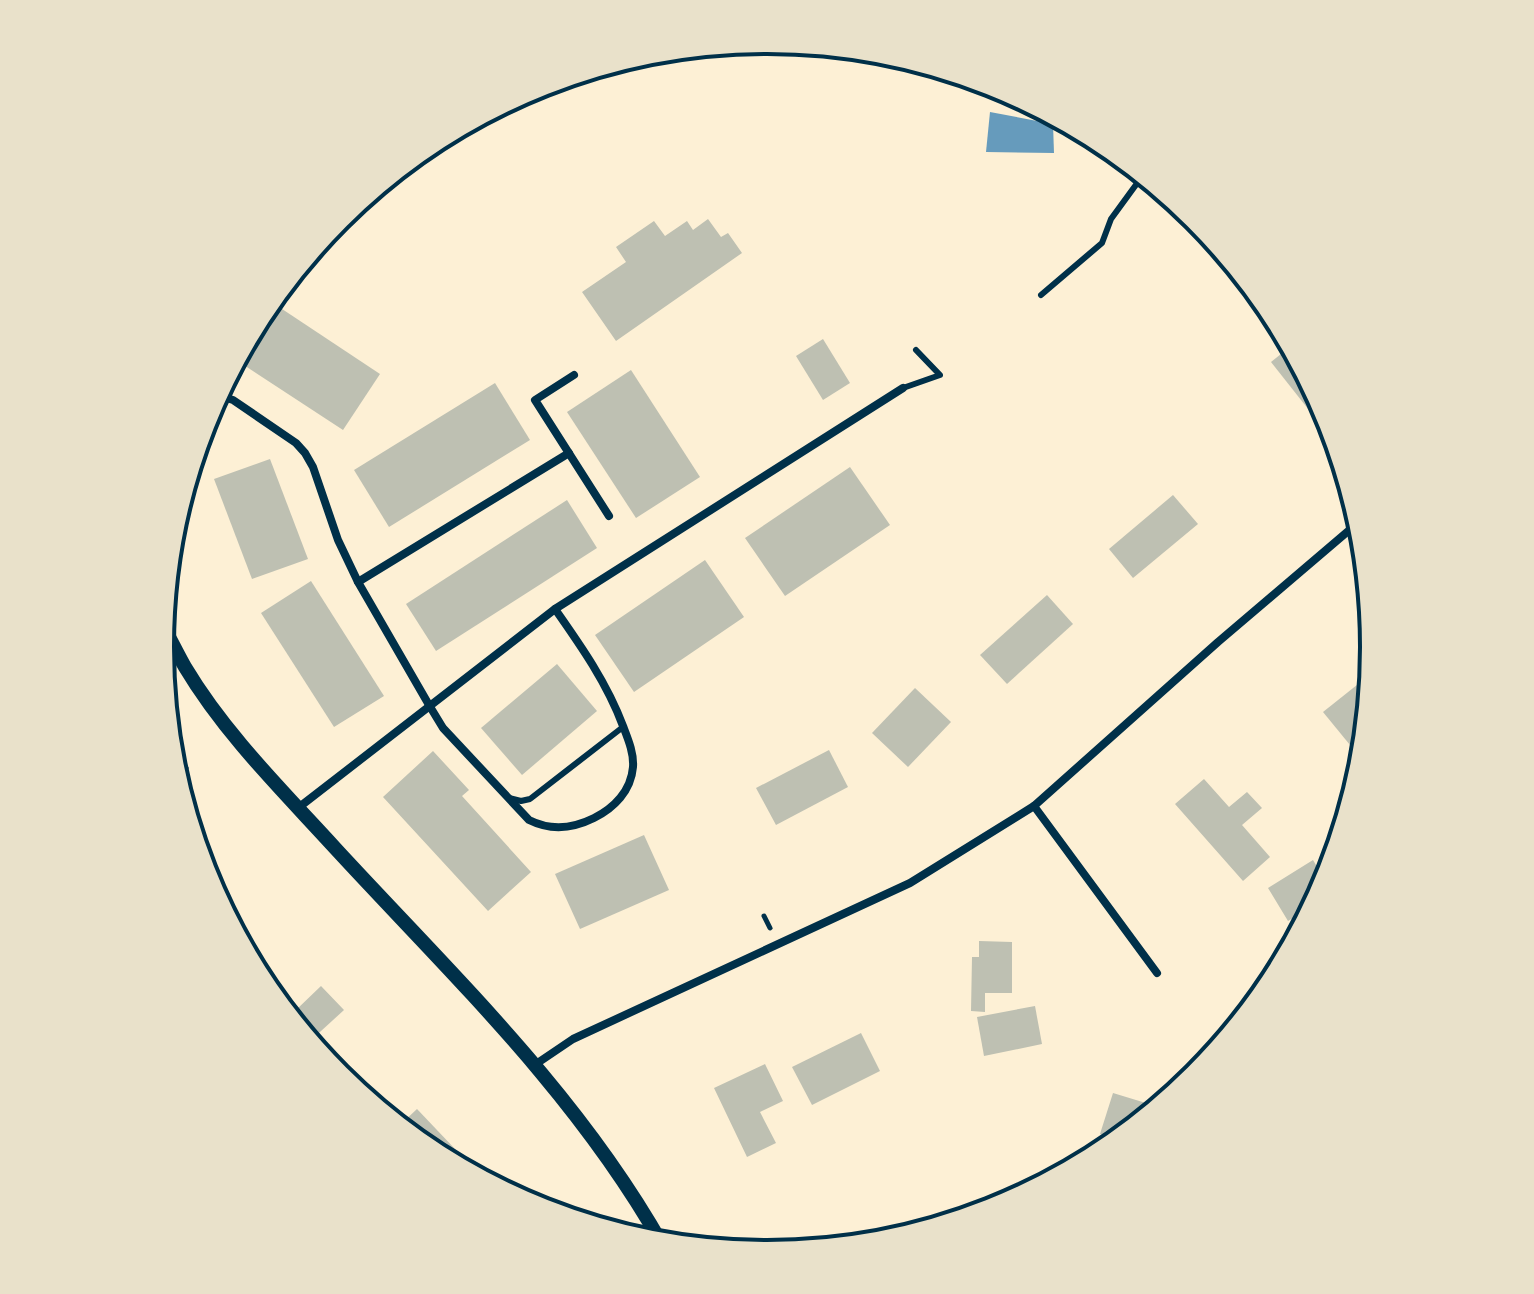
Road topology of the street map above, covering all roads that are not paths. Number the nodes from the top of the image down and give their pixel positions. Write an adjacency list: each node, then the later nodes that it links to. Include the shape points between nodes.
1 (1137, 184): 2 (lane, via 1111,219 1102,243)
2 (1041, 295)
3 (916, 350): 5 (lane, via 940,375)
4 (574, 375): 7 (street, via 535,400)
5 (903, 388): 11 (street)
6 (229, 399): 10 (street, via 305,453)
7 (569, 453): 8 (street); 10 (street)
8 (609, 516)
9 (1349, 530): 16 (street)
10 (358, 582): 13 (street)
11 (555, 609): 13 (street); 14 (street, via 588,657)
12 (174, 646): 17 (street, via 230,730)
13 (429, 705): 15 (street, via 443,728); 17 (street)
14 (623, 727): 15 (lane, via 530,799); 15 (street, via 633,761 631,779 615,805 602,814 570,828 541,826)
15 (509, 798)
16 (1034, 806): 18 (street); 19 (street, via 910,883 573,1039)
17 (298, 808): 19 (street)
18 (1157, 973)
19 (536, 1064): 20 (street, via 626,1184)
20 (653, 1229)

